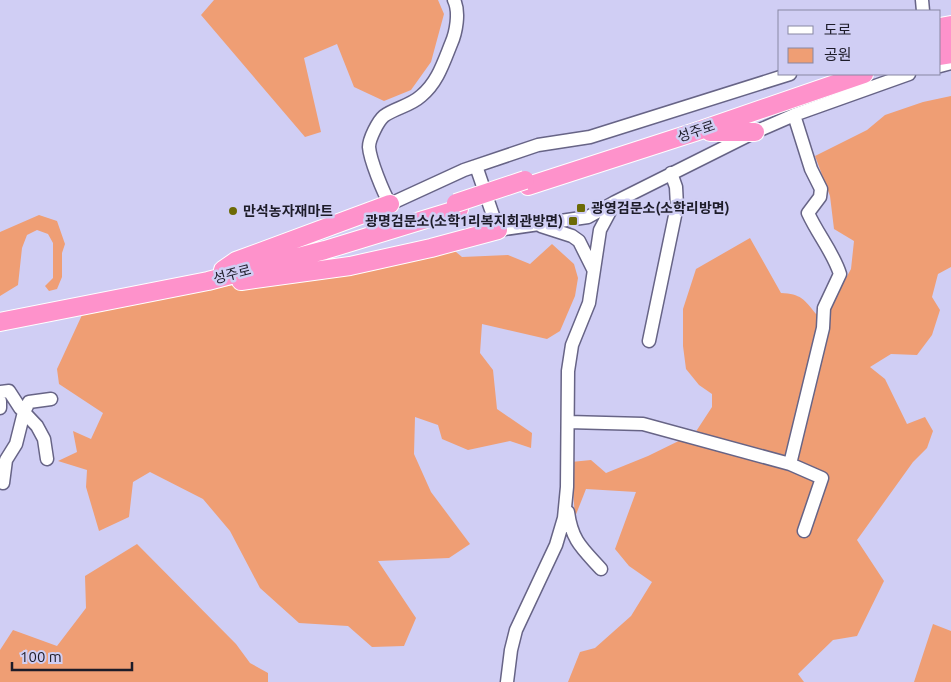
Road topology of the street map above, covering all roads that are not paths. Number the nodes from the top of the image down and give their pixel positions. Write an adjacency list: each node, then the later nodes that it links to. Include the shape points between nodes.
1 (456, 3): 13 (street, via 454,38 438,78 410,104 384,116 377,124 369,146)
2 (787, 75): 9 (street, via 590,137 538,145)
3 (836, 75): 11 (highway, 성주로)
4 (861, 75): 7 (highway, 성주로)
5 (906, 75): 6 (street)
6 (794, 115): 8 (street); 31 (street, via 810,169 821,189 820,197 808,213 835,257 840,274 824,308 823,328)
7 (695, 132): 8 (highway); 11 (highway, 성주로)
8 (755, 132): 10 (street)
9 (476, 166): 13 (street); 16 (street)
10 (671, 174): 12 (street); 22 (street, via 676,187 677,206)
11 (526, 183): 14 (highway, bridge)
12 (615, 202): 15 (street, via 588,217); 17 (street, via 600,230)
13 (390, 204): 18 (highway, via 236,261)
14 (458, 206): 18 (highway, 성주로); 19 (highway, 성주로, via 325,250)
15 (536, 225): 16 (street); 17 (street, via 572,236)
16 (498, 230): 19 (highway, via 408,254 327,270 224,283)
17 (593, 269): 28 (street, via 589,303 572,345 568,371)
18 (224, 270): 20 (highway, 성주로)
19 (208, 281): 21 (highway, 성주로)
20 (0, 313)
21 (0, 322)
22 (649, 341)
23 (0, 392): 27 (street, via 9,391)
24 (51, 399): 27 (street, via 29,402)
25 (0, 401): 26 (street)
26 (0, 408)
27 (24, 412): 29 (street, via 16,444); 30 (street, via 44,439)
28 (568, 422): 31 (street, via 643,424); 33 (street)
29 (3, 459): 32 (street)
30 (48, 459)
31 (790, 464): 34 (street, via 822,478)
32 (3, 483)
33 (566, 502): 35 (street, via 570,529); 36 (street, via 556,545 516,630)
34 (804, 531)
35 (601, 569)
36 (507, 682)

